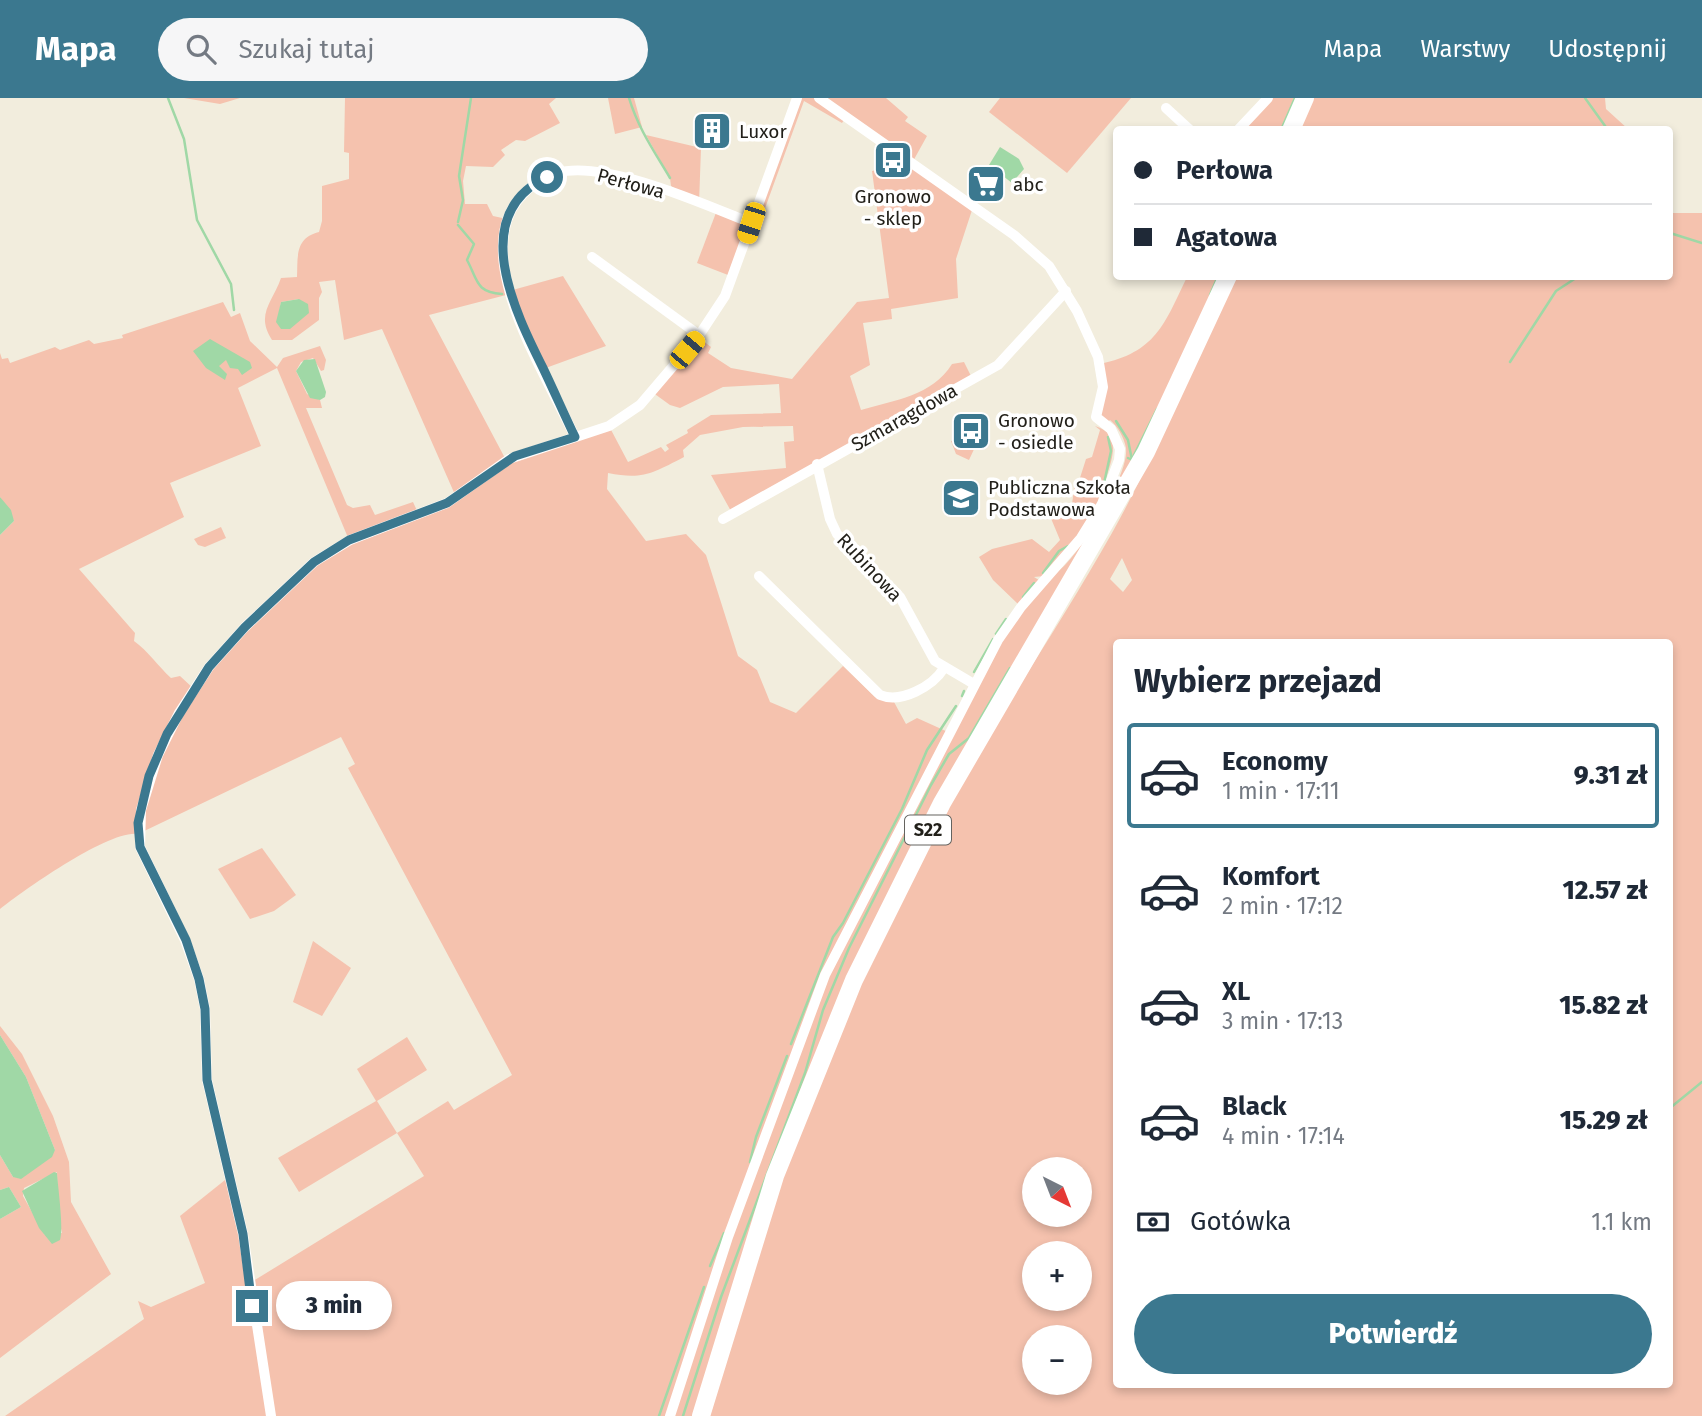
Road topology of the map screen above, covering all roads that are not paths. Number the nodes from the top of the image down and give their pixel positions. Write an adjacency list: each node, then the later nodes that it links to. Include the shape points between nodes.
1 (797, 98): 9 (street)
2 (819, 98): 12 (street, via 1025,244 1052,269)
3 (1268, 98): 7 (street)
4 (1305, 98): 8 (highway)
5 (1166, 108): 6 (street)
6 (1186, 126)
7 (1242, 126)
8 (1293, 126)
9 (751, 223): 13 (street, via 729,288); 14 (street, Perłowa, via 608,174 557,173 519,199 505,229 507,281)
10 (592, 257): 13 (street)
11 (1226, 280): 22 (highway, S22, via 1146,452 942,803 854,980 775,1176)
12 (1066, 291): 15 (street, Szmaragdowa, via 998,365); 19 (street, via 1100,364 1103,387 1096,417 1111,429 1120,449 1119,460 1102,504 1081,538 1006,627)
13 (699, 335): 14 (street, via 635,410 609,426)
14 (575, 437): 20 (street, via 515,456 447,503 349,540 314,562 209,667 173,724 149,776 138,823 140,847 186,940 199,979 205,1009 207,1080 243,1234)
15 (817, 464): 16 (street, Szmaragdowa); 18 (street, Rubinowa, via 837,534 900,597 935,661)
16 (723, 519)
17 (759, 576): 18 (street, via 880,695 902,696 932,682)
18 (944, 668): 19 (street, Rubinowa)
19 (974, 684): 21 (street, via 815,999 724,1247)
20 (271, 1416)
21 (670, 1416)
22 (701, 1416)

